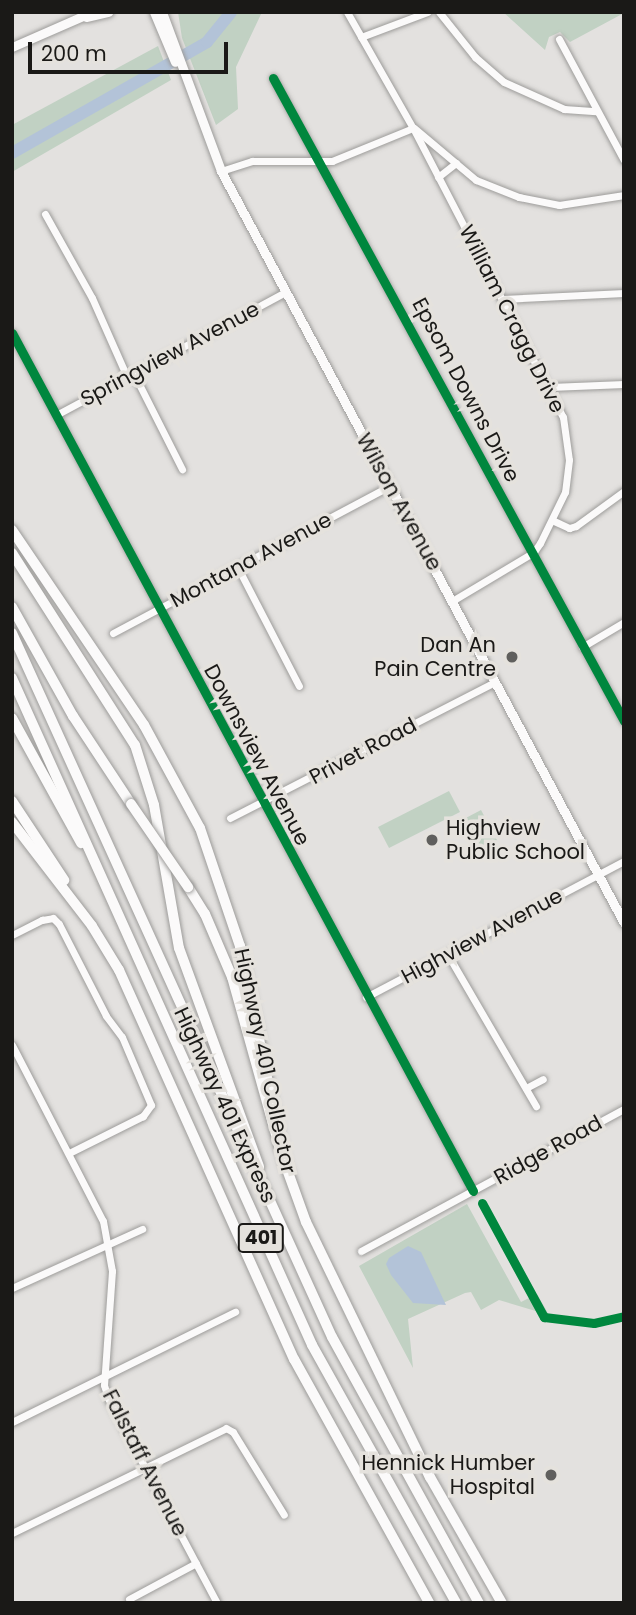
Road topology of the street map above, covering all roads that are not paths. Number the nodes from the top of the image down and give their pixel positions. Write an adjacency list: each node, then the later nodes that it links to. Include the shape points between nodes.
1 (108, 12): 7 (main road)
2 (154, 12): 9 (main road, Wilson Avenue)
3 (162, 12): 9 (main road, Wilson Avenue)
4 (347, 12): 8 (street, William Cragg Drive)
5 (427, 12): 8 (street)
6 (439, 12): 13 (street, via 475,57 504,82 564,108)
7 (88, 15): 11 (main road)
8 (361, 37): 14 (street, William Cragg Drive)
9 (168, 38): 18 (main road, Wilson Avenue)
10 (559, 39): 13 (street)
11 (12, 47)
12 (273, 78): 16 (street, Epsom Downs Drive)
13 (596, 111): 15 (street)
14 (413, 128): 16 (street); 17 (street); 19 (street, William Cragg Drive)
15 (624, 160)
16 (322, 162): 18 (street, via 251,161); 35 (street, Epsom Downs Drive)
17 (456, 163): 19 (street); 20 (street, via 476,180 531,201 573,205)
18 (221, 171): 22 (main road, Wilson Avenue)
19 (438, 177): 24 (street, William Cragg Drive)
20 (624, 195)
21 (46, 214): 26 (street, via 92,298)
22 (285, 292): 26 (street, Springview Avenue); 31 (main road, Wilson Avenue)
23 (624, 293): 24 (street)
24 (503, 299): 28 (street, William Cragg Drive)
25 (12, 333): 29 (street, Downsview Avenue)
26 (127, 377): 29 (street, Springview Avenue); 30 (street, via 136,380)
27 (624, 384): 28 (street)
28 (550, 387): 33 (street, William Cragg Drive, via 563,417 569,460 565,492)
29 (56, 415): 40 (street, Downsview Avenue)
30 (182, 469)
31 (389, 486): 37 (street, Montana Avenue); 38 (main road, Wilson Avenue)
32 (624, 491): 33 (street, via 576,526 569,528)
33 (554, 521): 35 (street, William Cragg Drive)
34 (12, 530): 68 (highway, Highway 401 Collector / 401, via 144,725 200,828 240,946)
35 (534, 552): 38 (street, William Cragg Drive); 44 (street, Epsom Downs Drive)
36 (12, 553): 70 (highway, via 135,745 154,805 179,948 251,1139)
37 (237, 566): 40 (street, Montana Avenue); 47 (street)
38 (453, 601): 46 (main road, Wilson Avenue)
39 (12, 607): 68 (highway, bridge, via 73,716 205,914 232,977 273,1135)
40 (159, 609): 43 (street, Montana Avenue); 51 (street, Downsview Avenue)
41 (624, 622): 44 (street)
42 (12, 633): 70 (highway, Highway 401 Express / 401)
43 (113, 633)
44 (582, 647): 49 (street, Epsom Downs Drive)
45 (12, 678): 54 (highway, Highway 401 Express / 401)
46 (495, 682): 51 (street, Privet Road); 56 (main road, Wilson Avenue)
47 (299, 685)
48 (12, 718): 54 (highway, via 69,826)
49 (624, 721)
50 (12, 801): 58 (highway)
51 (262, 803): 52 (street, Privet Road); 61 (street, Downsview Avenue)
52 (230, 818)
53 (12, 822): 58 (highway, 401)
54 (94, 860): 85 (highway, Highway 401 Express / 401, via 312,1345)
55 (624, 861): 56 (street, Highview Avenue)
56 (598, 875): 57 (main road, Wilson Avenue); 60 (street, Highview Avenue)
57 (624, 923)
58 (92, 926): 84 (highway, 401, via 119,970 294,1359)
59 (12, 935): 67 (street, via 53,918 122,1037 150,1105 143,1116)
60 (448, 955): 61 (street, Highview Avenue); 64 (street)
61 (366, 997): 69 (street, Downsview Avenue)
62 (12, 1045): 67 (street, Falstaff Avenue)
63 (543, 1079): 64 (street)
64 (526, 1088): 65 (street)
65 (536, 1106)
66 (624, 1109): 69 (street, Ridge Road)
67 (69, 1153): 72 (street, Falstaff Avenue, via 103,1221)
68 (282, 1153): 87 (highway, Highway 401 Collector / 401, via 306,1222 352,1320 430,1477)
69 (473, 1191): 73 (street, Ridge Road)
70 (267, 1195): 86 (highway, Highway 401 Express / 401, via 332,1337)
71 (142, 1230): 72 (street)
72 (107, 1245): 74 (street); 76 (street, Falstaff Avenue, via 111,1271)
73 (361, 1251)
74 (12, 1288)
75 (236, 1312): 76 (street)
76 (104, 1377): 77 (street); 78 (street, Falstaff Avenue, via 108,1398)
77 (12, 1422)
78 (145, 1467): 79 (street, via 231,1429); 80 (street); 81 (street, Falstaff Avenue)
79 (284, 1515)
80 (12, 1533)
81 (196, 1563): 82 (street); 83 (street, Falstaff Avenue)
82 (129, 1599)
83 (217, 1603)
84 (429, 1603)
85 (456, 1603)
86 (479, 1603)
87 (502, 1603)

